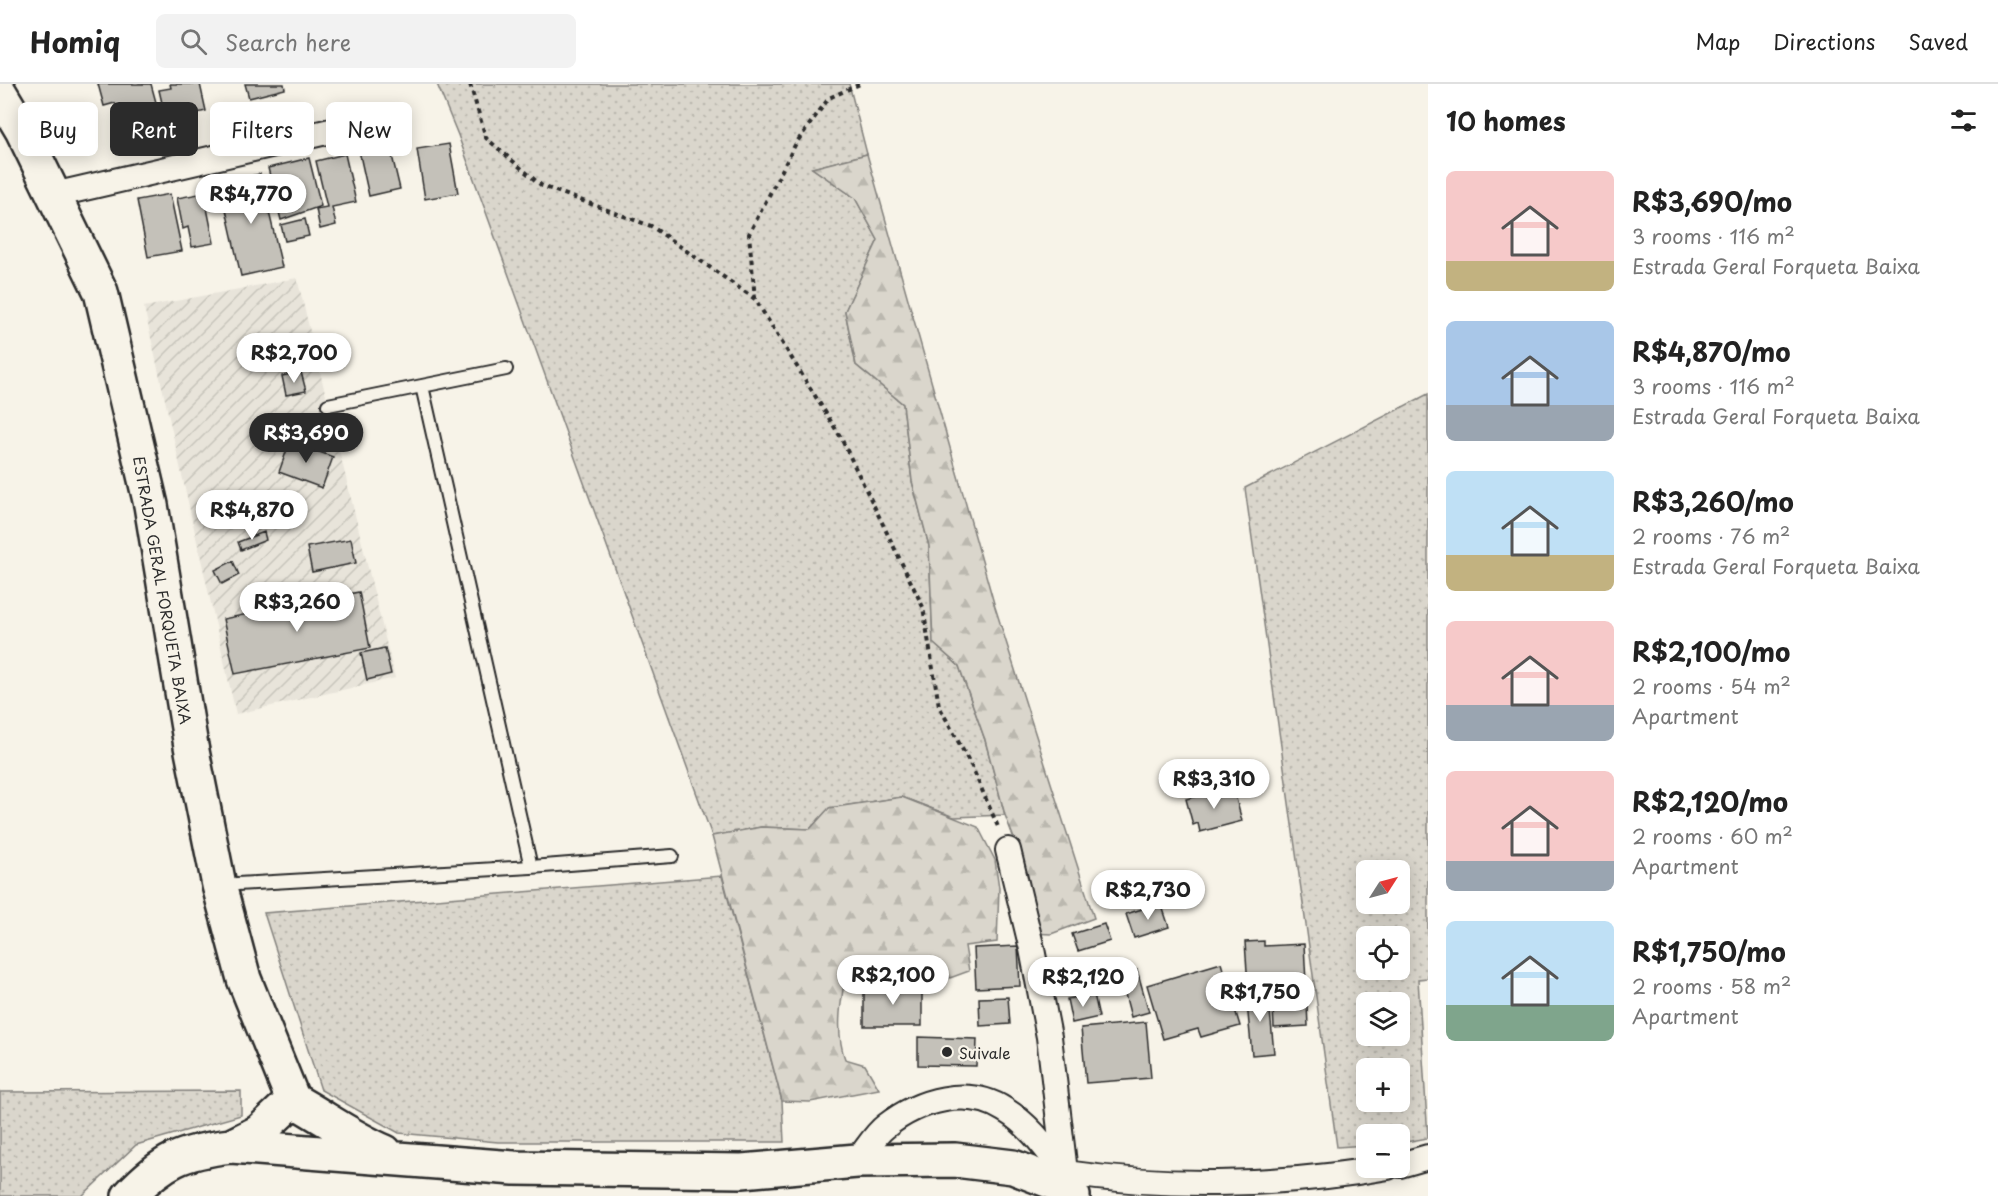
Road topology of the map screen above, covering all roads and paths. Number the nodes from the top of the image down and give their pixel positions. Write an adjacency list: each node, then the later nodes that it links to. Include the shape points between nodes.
1 (470, 84): 6 (path, via 486,138 542,186 651,226)
2 (860, 84): 6 (path, via 829,98 796,143 749,234)
3 (0, 93): 5 (street, ESTRADA GERAL FORQUETA BAIXA)
4 (326, 132): 5 (street)
5 (54, 195): 13 (street, ESTRADA GERAL FORQUETA BAIXA, via 101,292 151,505 191,746)
6 (755, 299): 10 (path, via 840,436 923,607 939,706 972,767)
7 (506, 369): 8 (lane)
8 (422, 386): 9 (lane); 12 (lane)
9 (328, 405)
10 (1008, 850): 21 (street, via 1049,1037)
11 (672, 856): 12 (lane)
12 (531, 867): 13 (lane)
13 (219, 885): 14 (street, ESTRADA GERAL FORQUETA BAIXA, via 244,979)
14 (293, 1100): 15 (street, via 259,1132); 17 (street, via 361,1142)
15 (231, 1146): 17 (street); 22 (street, via 197,1150 154,1170)
16 (1428, 1157): 19 (street)
17 (401, 1159): 18 (street, via 514,1168 730,1171)
18 (857, 1161): 21 (street, via 955,1160 1013,1167); 21 (street, via 884,1126 922,1104 965,1096 1004,1109 1035,1135)
19 (1410, 1162)
20 (1356, 1170): 21 (street, via 1269,1180)
21 (1069, 1186)
22 (129, 1196)

